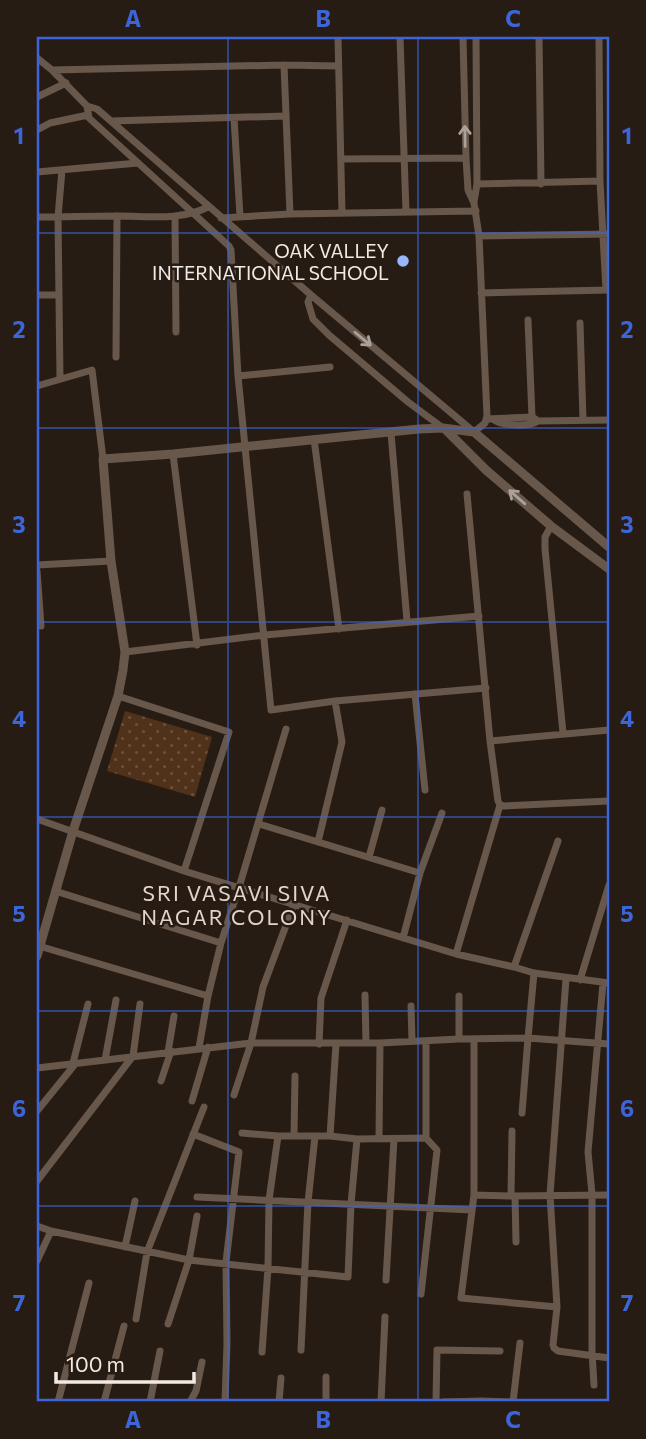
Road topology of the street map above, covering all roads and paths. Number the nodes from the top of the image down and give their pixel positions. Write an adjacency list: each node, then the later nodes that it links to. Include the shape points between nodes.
1 (338, 37): 9 (street)
2 (400, 37): 19 (street)
3 (463, 37): 20 (street, one-way to 3)
4 (475, 37): 26 (street)
5 (539, 37): 27 (street)
6 (598, 37): 25 (street)
7 (37, 59): 10 (street)
8 (284, 65): 9 (street); 10 (street); 15 (street)
9 (338, 66): 21 (street)
10 (52, 70): 11 (street)
11 (66, 83): 12 (street); 13 (street)
12 (37, 97)
13 (87, 106): 14 (street); 17 (street)
14 (88, 115): 18 (street); 22 (street)
15 (286, 116): 16 (street); 33 (street)
16 (234, 118): 17 (street); 35 (street)
17 (111, 121): 22 (street)
18 (37, 130)
19 (404, 158): 20 (street); 21 (street); 30 (street)
20 (466, 158): 28 (street, via 468,190)
21 (341, 159): 32 (street)
22 (147, 164): 23 (street); 29 (street); 31 (street)
23 (62, 170): 24 (street); 37 (street)
24 (37, 172)
25 (600, 181): 27 (street); 40 (street)
26 (477, 184): 27 (street); 28 (street)
27 (541, 184)
28 (475, 207): 30 (street); 41 (street)
29 (207, 208): 31 (street); 39 (street)
30 (406, 212): 32 (street)
31 (194, 213): 38 (street); 52 (street, via 231,250)
32 (342, 213): 33 (street)
33 (290, 214): 35 (street)
34 (117, 216): 37 (street); 38 (street); 50 (street)
35 (240, 216): 39 (street)
36 (37, 217): 37 (street)
37 (58, 217): 45 (street)
38 (175, 218): 49 (street)
39 (221, 218): 46 (street)
40 (606, 234): 41 (street); 42 (street)
41 (479, 236): 43 (street)
42 (607, 290): 43 (street)
43 (481, 293): 55 (street)
44 (37, 295): 45 (street)
45 (59, 295): 53 (street)
46 (310, 295): 59 (street, via 309,309 321,327); 60 (street, one-way to 60)
47 (528, 320): 56 (street)
48 (580, 323): 57 (street)
49 (176, 332)
50 (116, 357)
51 (330, 366): 52 (street)
52 (237, 376): 63 (street)
53 (60, 379): 54 (street); 65 (street, via 92,370)
54 (37, 386)
55 (490, 419): 56 (street, via 533,424); 60 (street)
56 (535, 419): 57 (street)
57 (583, 419): 58 (street)
58 (609, 420)
59 (443, 428): 60 (street); 61 (street); 67 (street, one-way to 59)
60 (474, 432): 68 (street)
61 (391, 433): 62 (street); 74 (street)
62 (314, 439): 63 (street); 76 (street)
63 (244, 447): 64 (street); 77 (street)
64 (173, 454): 65 (street); 78 (street)
65 (103, 459): 69 (street)
66 (467, 494): 73 (street)
67 (548, 531): 71 (street); 86 (street, via 545,549)
68 (609, 547)
69 (111, 561): 70 (street); 79 (street)
70 (37, 565)
71 (609, 569)
72 (37, 571): 75 (street)
73 (479, 616): 74 (street); 80 (street)
74 (407, 621): 76 (street)
75 (41, 625)
76 (339, 629): 77 (street)
77 (265, 635): 78 (street); 83 (street, via 271,710)
78 (197, 645): 79 (street)
79 (125, 652): 82 (street)
80 (486, 688): 81 (street); 87 (street)
81 (415, 694): 83 (street); 88 (street)
82 (118, 696): 95 (street); 99 (street, via 229,732)
83 (335, 701): 97 (street, via 342,742)
84 (286, 729): 94 (street)
85 (609, 730): 86 (street)
86 (563, 733): 87 (street)
87 (490, 741): 90 (street)
88 (425, 790)
89 (609, 801): 90 (street)
90 (500, 805): 109 (street)
91 (382, 810): 98 (street)
92 (442, 813): 100 (street)
93 (37, 819): 95 (street)
94 (258, 824): 97 (street); 102 (street)
95 (73, 831): 99 (street); 103 (street)
96 (558, 841): 110 (street)
97 (318, 842): 98 (street)
98 (369, 857): 100 (street)
99 (184, 871): 102 (street)
100 (420, 873): 106 (street)
101 (609, 885): 113 (street)
102 (239, 888): 104 (street); 107 (street)
103 (55, 891): 107 (street); 108 (street)
104 (294, 904): 105 (street); 129 (street, via 263,987)
105 (347, 920): 106 (street); 132 (street, via 321,998)
106 (403, 938): 109 (street)
107 (221, 943): 116 (street)
108 (38, 951): 116 (street)
109 (456, 954): 110 (street)
110 (514, 967): 111 (street)
111 (534, 973): 112 (street); 123 (street)
112 (566, 979): 113 (street); 126 (street)
113 (580, 980): 114 (street)
114 (606, 983): 131 (street)
115 (365, 995): 134 (street)
116 (208, 996): 137 (street)
117 (459, 996): 124 (street)
118 (116, 1000): 140 (street)
119 (88, 1004): 141 (street)
120 (140, 1004): 139 (street)
121 (411, 1006): 127 (street)
122 (174, 1016): 138 (street)
123 (528, 1038): 125 (street); 126 (street); 149 (street)
124 (459, 1039): 125 (street); 128 (street)
125 (474, 1039): 163 (street)
126 (561, 1040): 131 (street); 164 (street)
127 (412, 1041): 128 (street); 130 (street)
128 (426, 1041): 157 (street)
129 (251, 1042): 132 (street); 136 (street); 145 (street)
130 (380, 1043): 134 (street); 159 (street)
131 (597, 1043): 135 (street); 162 (street, via 588,1152)
132 (319, 1044): 133 (street)
133 (336, 1044): 134 (street); 156 (street)
134 (366, 1044)
135 (609, 1044)
136 (208, 1046): 137 (street); 146 (street)
137 (199, 1048): 138 (street)
138 (170, 1051): 139 (street); 144 (street)
139 (133, 1056): 140 (street); 161 (street)
140 (105, 1060): 141 (street)
141 (75, 1063): 142 (street); 148 (street)
142 (37, 1068)
143 (295, 1076): 154 (street)
144 (161, 1081)
145 (234, 1095)
146 (191, 1101)
147 (204, 1107): 152 (street)
148 (37, 1111)
149 (522, 1113)
150 (512, 1131): 166 (street)
151 (242, 1133): 153 (street)
152 (193, 1134): 168 (street, via 239,1152); 181 (street)
153 (278, 1136): 154 (street); 169 (street)
154 (294, 1136): 155 (street)
155 (315, 1136): 156 (street); 171 (street)
156 (330, 1136): 158 (street)
157 (426, 1138): 160 (street); 174 (street, via 437,1150)
158 (356, 1139): 159 (street); 172 (street)
159 (379, 1139): 160 (street)
160 (394, 1139): 173 (street)
161 (37, 1181)
162 (592, 1194): 164 (street); 165 (street); 200 (street)
163 (474, 1195): 166 (street); 175 (street)
164 (550, 1195): 166 (street); 190 (street)
165 (609, 1195)
166 (513, 1196): 179 (street)
167 (197, 1197): 168 (street)
168 (234, 1198): 169 (street); 184 (street)
169 (269, 1200): 171 (street); 185 (street)
170 (135, 1201): 180 (street)
171 (308, 1202): 172 (street); 186 (street)
172 (351, 1204): 173 (street); 186 (street, via 348,1277)
173 (390, 1206): 174 (street); 187 (street)
174 (429, 1207): 175 (street); 189 (street)
175 (472, 1210): 190 (street, via 461,1298)
176 (197, 1216): 182 (street)
177 (37, 1226): 178 (street)
178 (51, 1231): 180 (street); 183 (street)
179 (516, 1242)
180 (125, 1247): 181 (street)
181 (147, 1252): 182 (street); 192 (street)
182 (189, 1260): 184 (street); 193 (street)
183 (37, 1261)
184 (226, 1262): 185 (street); 210 (street)
185 (268, 1268): 186 (street); 199 (street)
186 (306, 1273): 196 (street)
187 (386, 1280)
188 (89, 1283): 206 (street)
189 (421, 1294)
190 (558, 1307): 200 (street, via 554,1348)
191 (385, 1317): 213 (street)
192 (136, 1319)
193 (168, 1324)
194 (124, 1326): 207 (street)
195 (520, 1343): 216 (street)
196 (301, 1350)
197 (160, 1351): 208 (street)
198 (500, 1351): 214 (street, via 437,1350)
199 (262, 1352)
200 (592, 1355): 201 (street); 205 (street)
201 (609, 1358)
202 (202, 1362): 209 (street)
203 (326, 1377): 212 (street)
204 (281, 1378): 211 (street)
205 (594, 1385)
206 (58, 1402)
207 (104, 1402)
208 (150, 1402)
209 (190, 1402)
210 (225, 1402)
211 (279, 1402)
212 (326, 1402)
213 (381, 1402)
214 (436, 1402)
215 (443, 1402): 216 (street)
216 (513, 1402)

